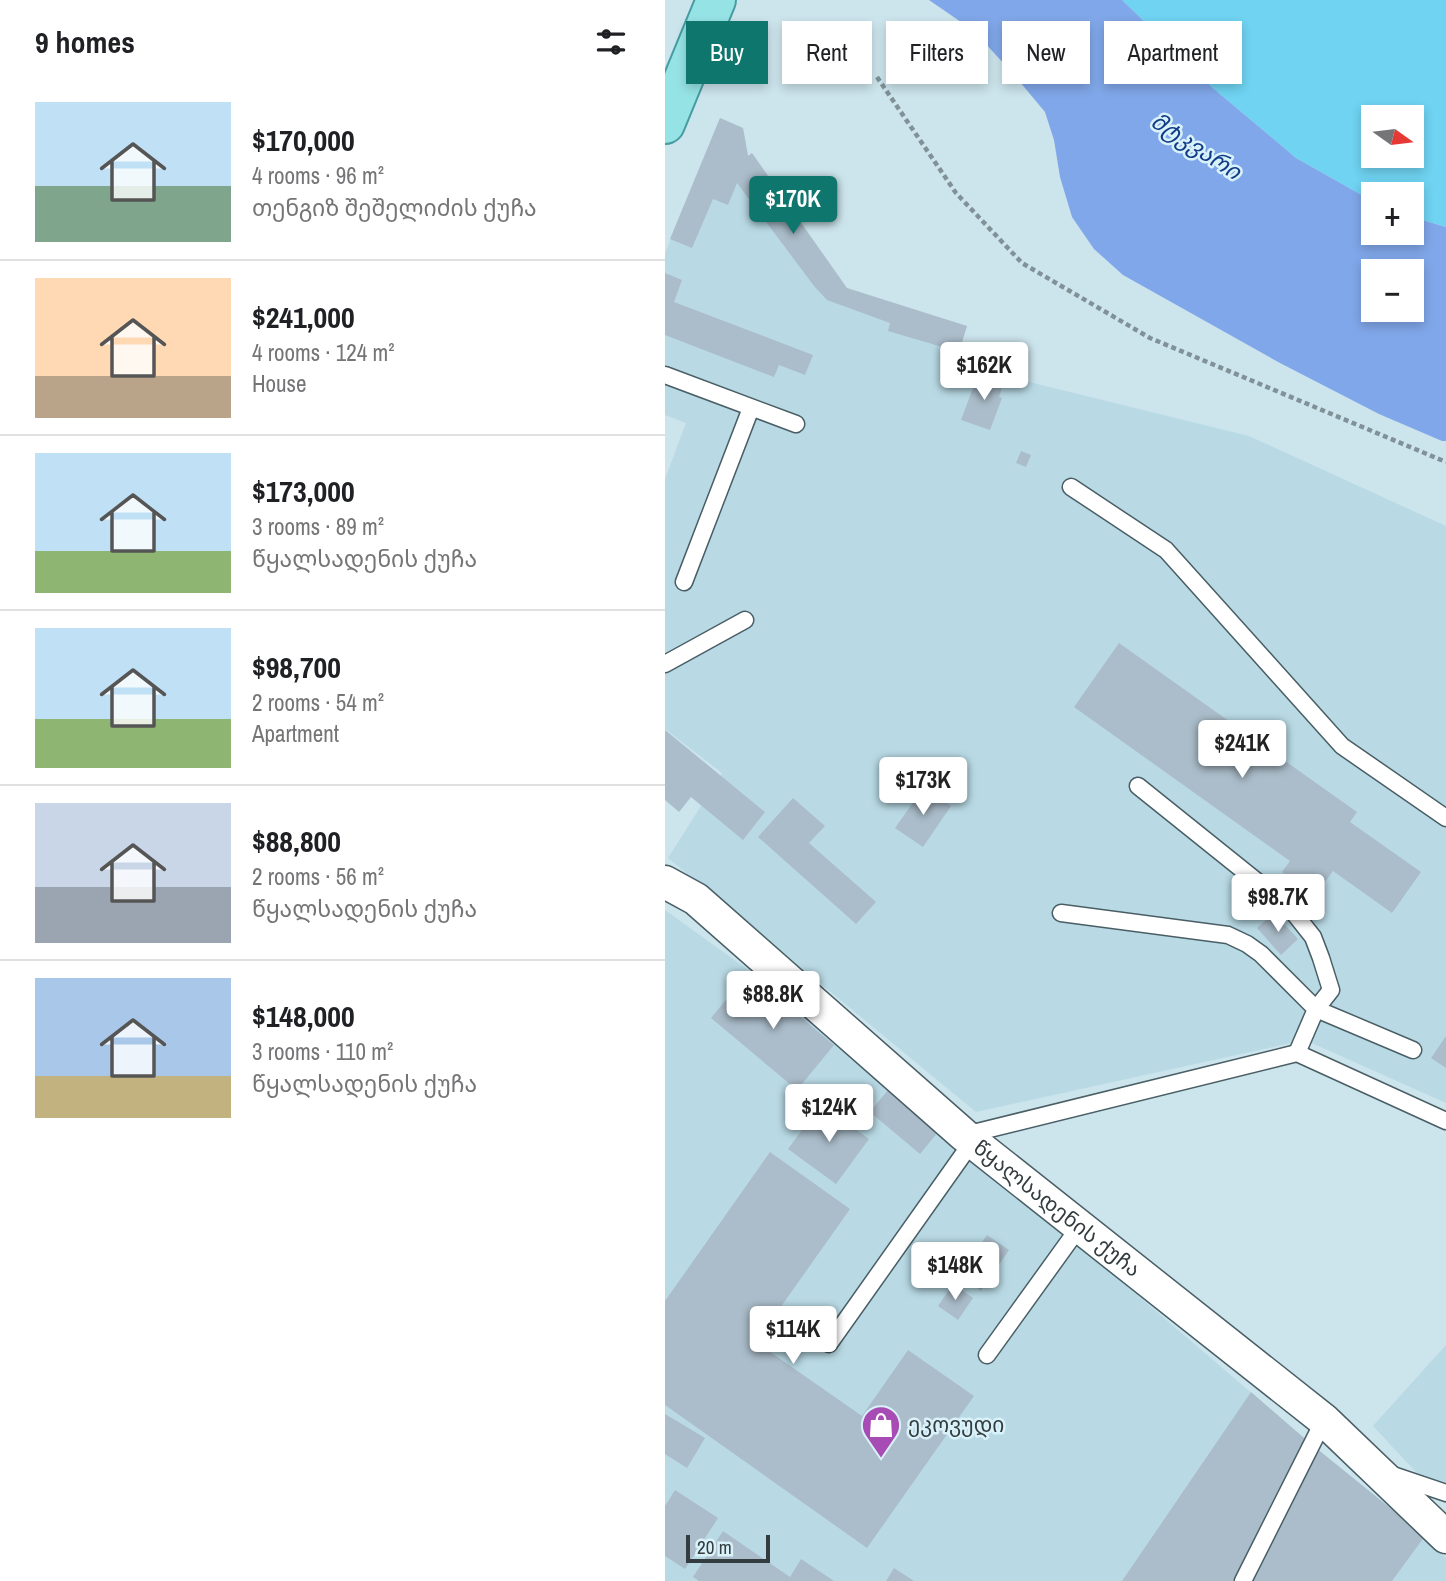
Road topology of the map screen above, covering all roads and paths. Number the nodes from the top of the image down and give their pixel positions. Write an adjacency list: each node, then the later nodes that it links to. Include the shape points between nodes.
1 (716, 0): 3 (main road)
2 (877, 77): 7 (path, via 956,193 1022,263 1150,338)
3 (665, 124)
4 (665, 375): 5 (lane)
5 (751, 408): 6 (lane); 9 (lane)
6 (796, 425)
7 (1446, 462)
8 (1071, 487): 13 (lane, via 1166,550 1342,746)
9 (684, 582)
10 (745, 620): 11 (lane)
11 (665, 664)
12 (1138, 786): 16 (lane, via 1290,908 1313,937 1331,990)
13 (1446, 818)
14 (665, 882): 20 (street, წყალსადენის ქუჩა, via 696,899)
15 (1062, 913): 16 (lane, via 1228,935 1261,954)
16 (1316, 1009): 17 (lane); 18 (lane)
17 (1413, 1050)
18 (1297, 1053): 19 (lane); 20 (lane)
19 (1446, 1121)
20 (968, 1138): 21 (street, წყალსადენის ქუჩა); 22 (lane)
21 (1080, 1226): 23 (lane); 24 (street, წყალსადენის ქუჩა)
22 (829, 1344)
23 (987, 1354)
24 (1324, 1420): 25 (street, წყალსადენის ქუჩა); 28 (lane)
25 (1374, 1468): 26 (lane); 27 (street, წყალსადენის ქუჩა)
26 (1446, 1493)
27 (1446, 1537)
28 (1243, 1581)

